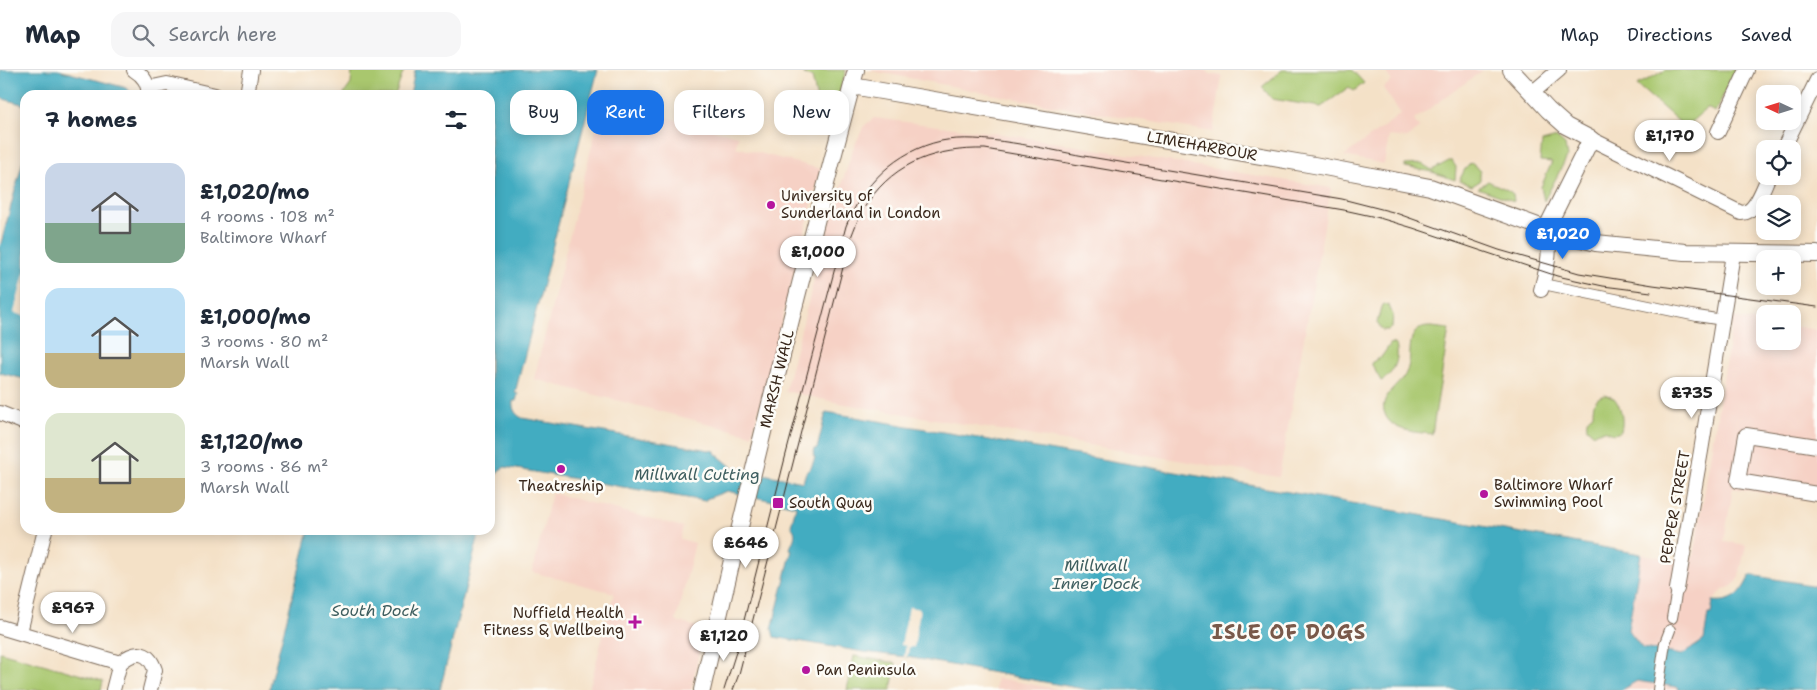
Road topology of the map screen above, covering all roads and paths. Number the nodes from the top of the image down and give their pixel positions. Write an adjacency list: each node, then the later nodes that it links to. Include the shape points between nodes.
1 (134, 70): 8 (street, via 142,76)
2 (251, 70): 11 (street)
3 (1511, 70): 12 (street)
4 (1559, 70): 12 (street)
5 (1747, 70): 13 (street)
6 (854, 78): 17 (street, LIMEHARBOUR, via 1430,187); 36 (street, MARSH WALL, via 790,324)
7 (1817, 80): 15 (street)
8 (149, 90)
9 (152, 90): 10 (street, via 167,84)
10 (193, 90)
11 (247, 90)
12 (1532, 93): 14 (street, via 1566,126)
13 (1718, 132)
14 (1591, 139): 16 (street, via 1742,213 1750,211); 17 (street)
15 (1787, 140)
16 (1764, 185)
17 (1546, 229): 18 (street, LIMEHARBOUR, via 1596,242); 20 (street, via 1550,256)
18 (1733, 254): 19 (street, LIMEHARBOUR); 21 (street, PEPPER STREET)
19 (1817, 254)
20 (1542, 287): 21 (street)
21 (1723, 320): 27 (street, PEPPER STREET)
22 (0, 413): 23 (street)
23 (20, 421)
24 (1817, 446): 25 (street, via 1746,435 1738,481)
25 (1817, 494)
26 (44, 535): 31 (street)
27 (1677, 589): 28 (street, PEPPER STREET)
28 (1672, 618)
29 (0, 627): 31 (street)
30 (1670, 630): 33 (street)
31 (20, 632): 32 (street)
32 (120, 662): 34 (street); 35 (street, via 132,654 148,658 154,670)
33 (1658, 688)
34 (113, 690)
35 (150, 690)
36 (702, 690)

